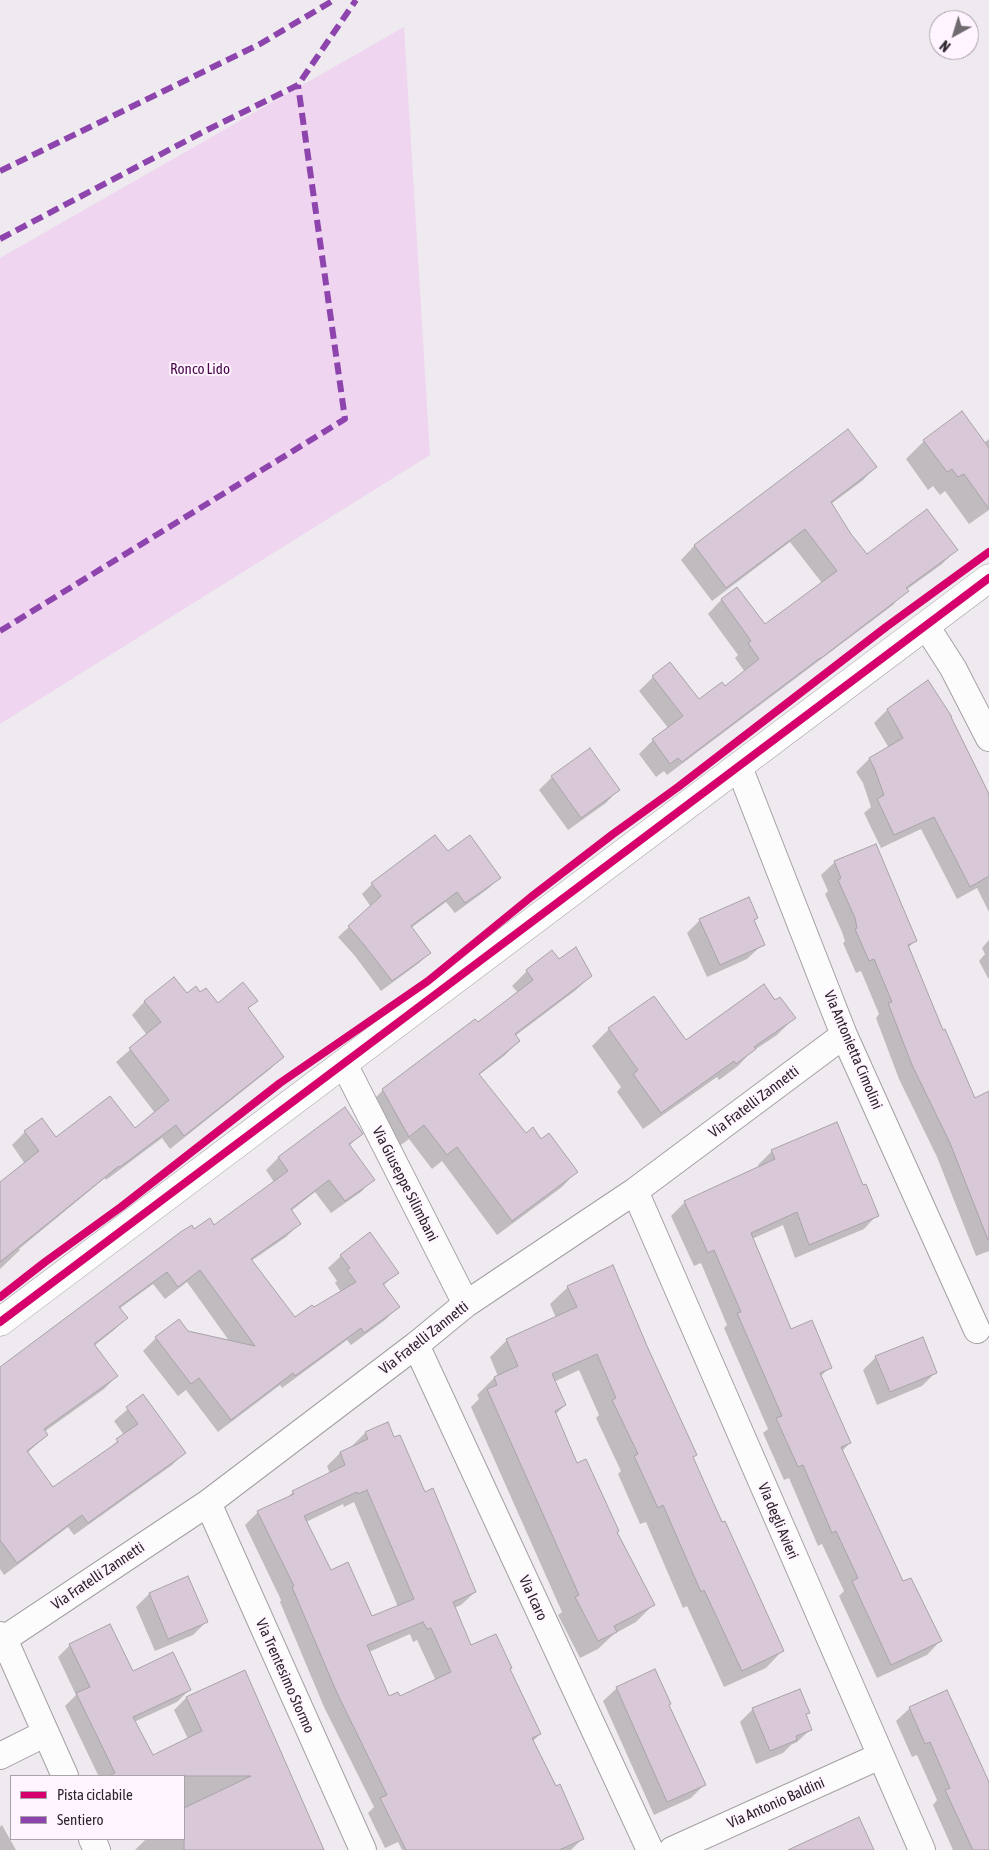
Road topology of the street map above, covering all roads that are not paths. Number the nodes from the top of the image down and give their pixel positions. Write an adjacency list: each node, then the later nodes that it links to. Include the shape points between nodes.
1 (989, 578): 2 (street)
2 (926, 626): 3 (street, via 953,668); 4 (street)
3 (989, 738)
4 (739, 766): 5 (street, Via Antonietta Cimolini); 6 (street)
5 (844, 1035): 7 (street, Via Fratelli Zannetti); 10 (street, Via Antonietta Cimolini)
6 (344, 1064): 8 (street, Via Giuseppe Silimbani); 9 (street)
7 (635, 1192): 8 (street, Via Fratelli Zannetti); 16 (street, Via degli Avieri)
8 (466, 1304): 11 (street, Via Fratelli Zannetti)
9 (0, 1322)
10 (977, 1330)
11 (416, 1345): 12 (street, Via Fratelli Zannetti); 19 (street, Via Icaro)
12 (208, 1503): 13 (street, Via Fratelli Zannetti); 18 (street, Via Trentesimo Stormo)
13 (2, 1637): 14 (street)
14 (46, 1733): 15 (street); 17 (street)
15 (0, 1756)
16 (880, 1756): 20 (street, Via Antonio Baldini); 21 (street, Via degli Avieri)
17 (65, 1775)
18 (363, 1850)
19 (650, 1850)
20 (672, 1850)
21 (922, 1850)

